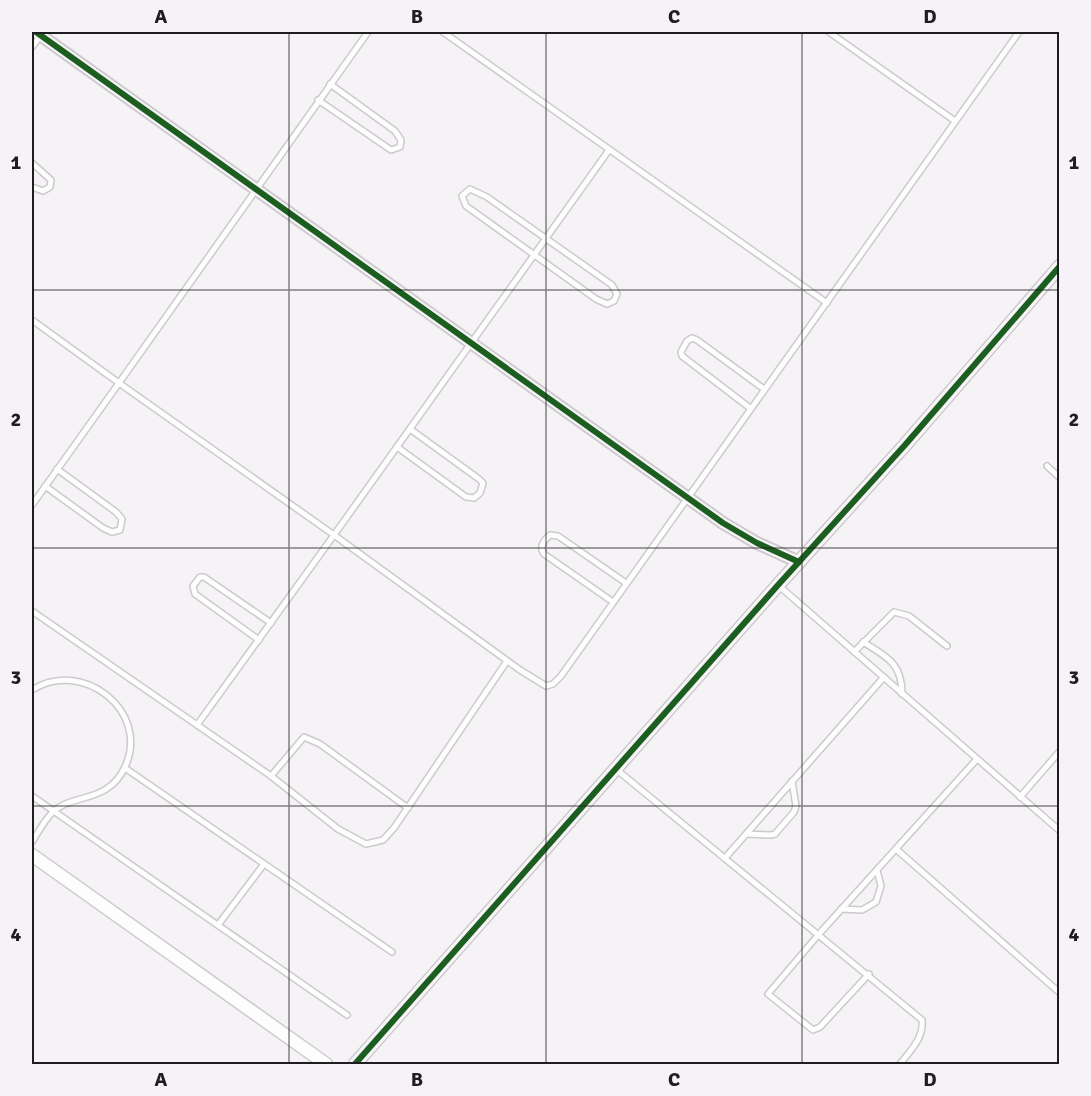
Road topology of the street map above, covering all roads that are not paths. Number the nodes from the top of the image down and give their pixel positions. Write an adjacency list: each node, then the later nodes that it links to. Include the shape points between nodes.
1 (368, 32): 7 (lane)
2 (443, 32): 10 (lane)
3 (829, 32): 9 (lane)
4 (1016, 32): 9 (lane)
5 (38, 33): 6 (lane); 13 (street)
6 (32, 47)
7 (330, 84): 8 (lane); 8 (lane, via 395,131 401,140 400,147 391,150)
8 (318, 100): 13 (lane)
9 (955, 121): 17 (lane)
10 (609, 150): 14 (lane); 17 (lane)
11 (32, 163): 12 (lane, via 51,180 50,187 43,191)
12 (32, 187)
13 (256, 189): 19 (street); 20 (lane)
14 (547, 238): 15 (lane); 15 (lane, via 612,285 617,294 614,301 607,304 596,299); 15 (lane, via 478,191 470,189 464,193 466,206)
15 (535, 255): 19 (lane)
16 (1059, 266): 32 (street)
17 (827, 303): 21 (lane)
18 (32, 320): 20 (lane)
19 (471, 343): 23 (lane); 29 (street)
20 (118, 384): 26 (lane); 31 (lane)
21 (764, 389): 22 (lane); 22 (lane, via 697,340 687,341 682,356)
22 (750, 408): 29 (lane)
23 (410, 429): 24 (lane); 24 (lane, via 479,479 483,483 480,493 474,498 466,497)
24 (397, 447): 31 (lane)
25 (1047, 466): 27 (lane)
26 (57, 469): 28 (lane); 28 (lane, via 117,512 123,523 120,530 112,532 100,526)
27 (1059, 478)
28 (45, 486): 30 (lane)
29 (687, 497): 32 (street, via 742,535); 33 (lane)
30 (32, 505)
31 (334, 535): 37 (lane); 42 (lane)
32 (799, 562): 34 (street)
33 (626, 583): 35 (lane); 35 (lane, via 558,536 550,535 544,540 544,554)
34 (778, 585): 41 (lane); 50 (street)
35 (613, 602): 42 (lane, via 553,684 541,684)
36 (32, 611): 46 (lane)
37 (271, 623): 38 (lane); 38 (lane, via 204,577 195,584 195,594)
38 (259, 640): 46 (lane)
39 (863, 642): 40 (lane, via 894,612 909,616); 41 (lane); 45 (lane, via 885,655 898,669)
40 (947, 646)
41 (854, 652): 43 (lane)
42 (507, 661): 55 (lane)
43 (884, 677): 45 (lane); 52 (lane)
44 (32, 690): 49 (lane, via 50,682 73,680 93,685 111,697 129,728)
45 (902, 694): 48 (lane)
46 (197, 725): 51 (lane)
47 (1059, 751): 54 (lane)
48 (977, 759): 54 (lane); 60 (lane)
49 (125, 768): 56 (lane, via 106,789); 63 (lane)
50 (616, 769): 62 (lane); 73 (street)
51 (271, 776): 55 (lane, via 362,843 383,840); 55 (lane, via 304,737 320,744)
52 (792, 781): 58 (lane); 58 (lane, via 796,806 789,820 771,835)
53 (32, 795): 56 (lane)
54 (1020, 797): 57 (lane)
55 (408, 808)
56 (54, 811): 59 (lane); 66 (lane)
57 (1059, 831)
58 (746, 834): 62 (lane)
59 (32, 842)
60 (896, 849): 64 (lane); 70 (lane)
61 (32, 855): 72 (street)
62 (725, 858): 67 (lane)
63 (264, 864): 66 (lane); 68 (lane)
64 (877, 870): 65 (lane); 65 (lane, via 881,886 876,902 862,910)
65 (841, 909): 67 (lane)
66 (218, 925): 71 (lane)
67 (819, 934): 69 (lane); 69 (lane, via 769,992 769,997 813,1030)
68 (392, 952)
69 (869, 974): 74 (lane, via 922,1020 920,1038)
70 (1059, 993)
71 (347, 1015)
72 (326, 1065)
73 (355, 1065)
74 (900, 1065)

